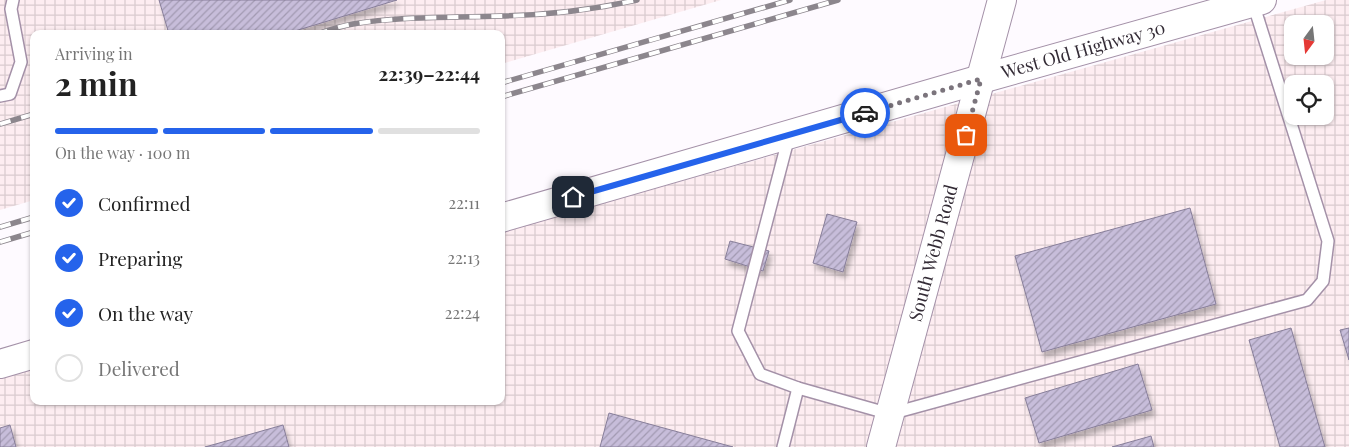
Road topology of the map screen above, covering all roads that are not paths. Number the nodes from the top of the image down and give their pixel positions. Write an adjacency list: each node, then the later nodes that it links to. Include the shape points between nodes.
1 (13, 0): 5 (lane, via 11,10 21,62 10,94)
2 (1002, 0): 4 (street, South Webb Road)
3 (1258, 1): 4 (street, West Old Highway 30); 11 (lane, via 1328,240 1323,281 1307,300)
4 (981, 79): 6 (street, West Old Highway 30); 11 (street, South Webb Road)
5 (0, 96)
6 (790, 135): 7 (street, West Old Highway 30); 10 (lane, via 738,331 760,374)
7 (505, 217)
8 (30, 355): 9 (street)
9 (0, 364)
10 (798, 388): 11 (lane); 12 (lane)
11 (890, 414): 13 (street, South Webb Road)
12 (783, 447)
13 (881, 447)

